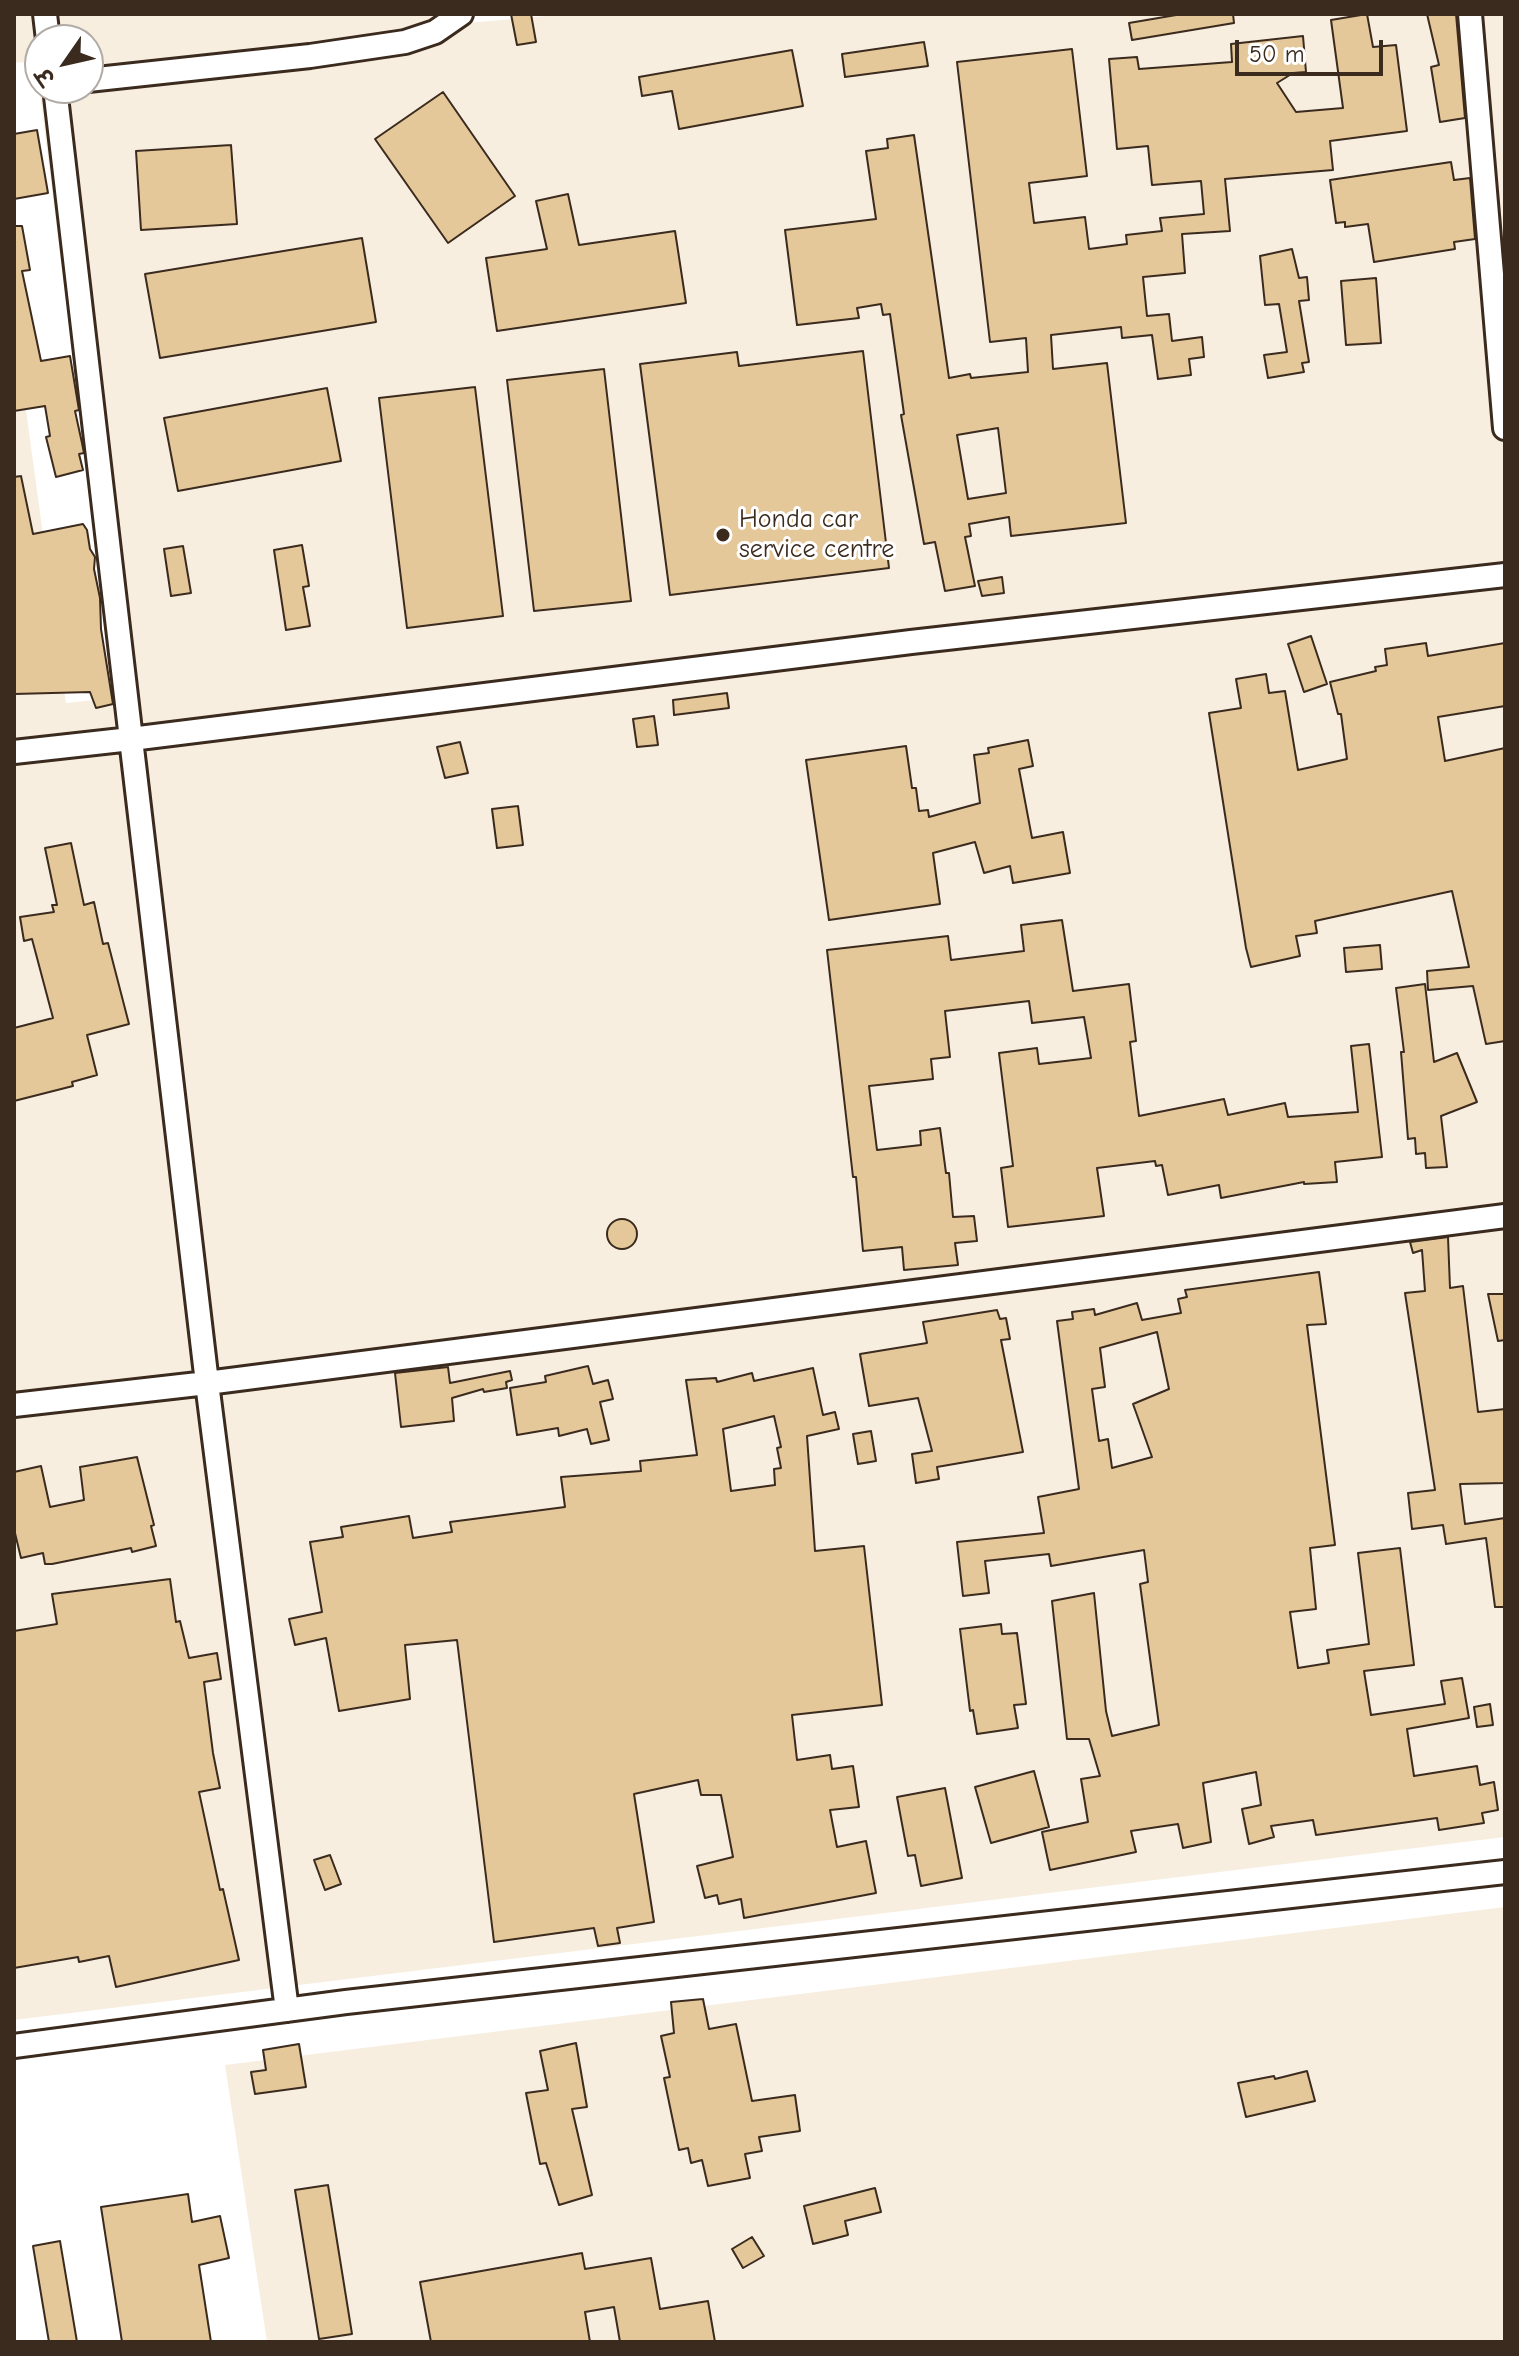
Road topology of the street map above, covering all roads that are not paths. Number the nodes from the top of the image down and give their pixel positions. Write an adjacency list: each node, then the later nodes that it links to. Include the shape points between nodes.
1 (461, 14): 3 (street, via 435,32 405,42)
2 (1470, 14): 5 (street)
3 (104, 78)
4 (57, 104): 7 (street)
5 (1505, 428)
6 (1505, 575): 7 (street)
7 (131, 739): 8 (street); 10 (street)
8 (14, 752)
9 (1505, 1216): 10 (street)
10 (207, 1383): 11 (street); 13 (street)
11 (14, 1405)
12 (1505, 1872): 13 (street)
13 (287, 2010): 14 (street)
14 (14, 2046)

